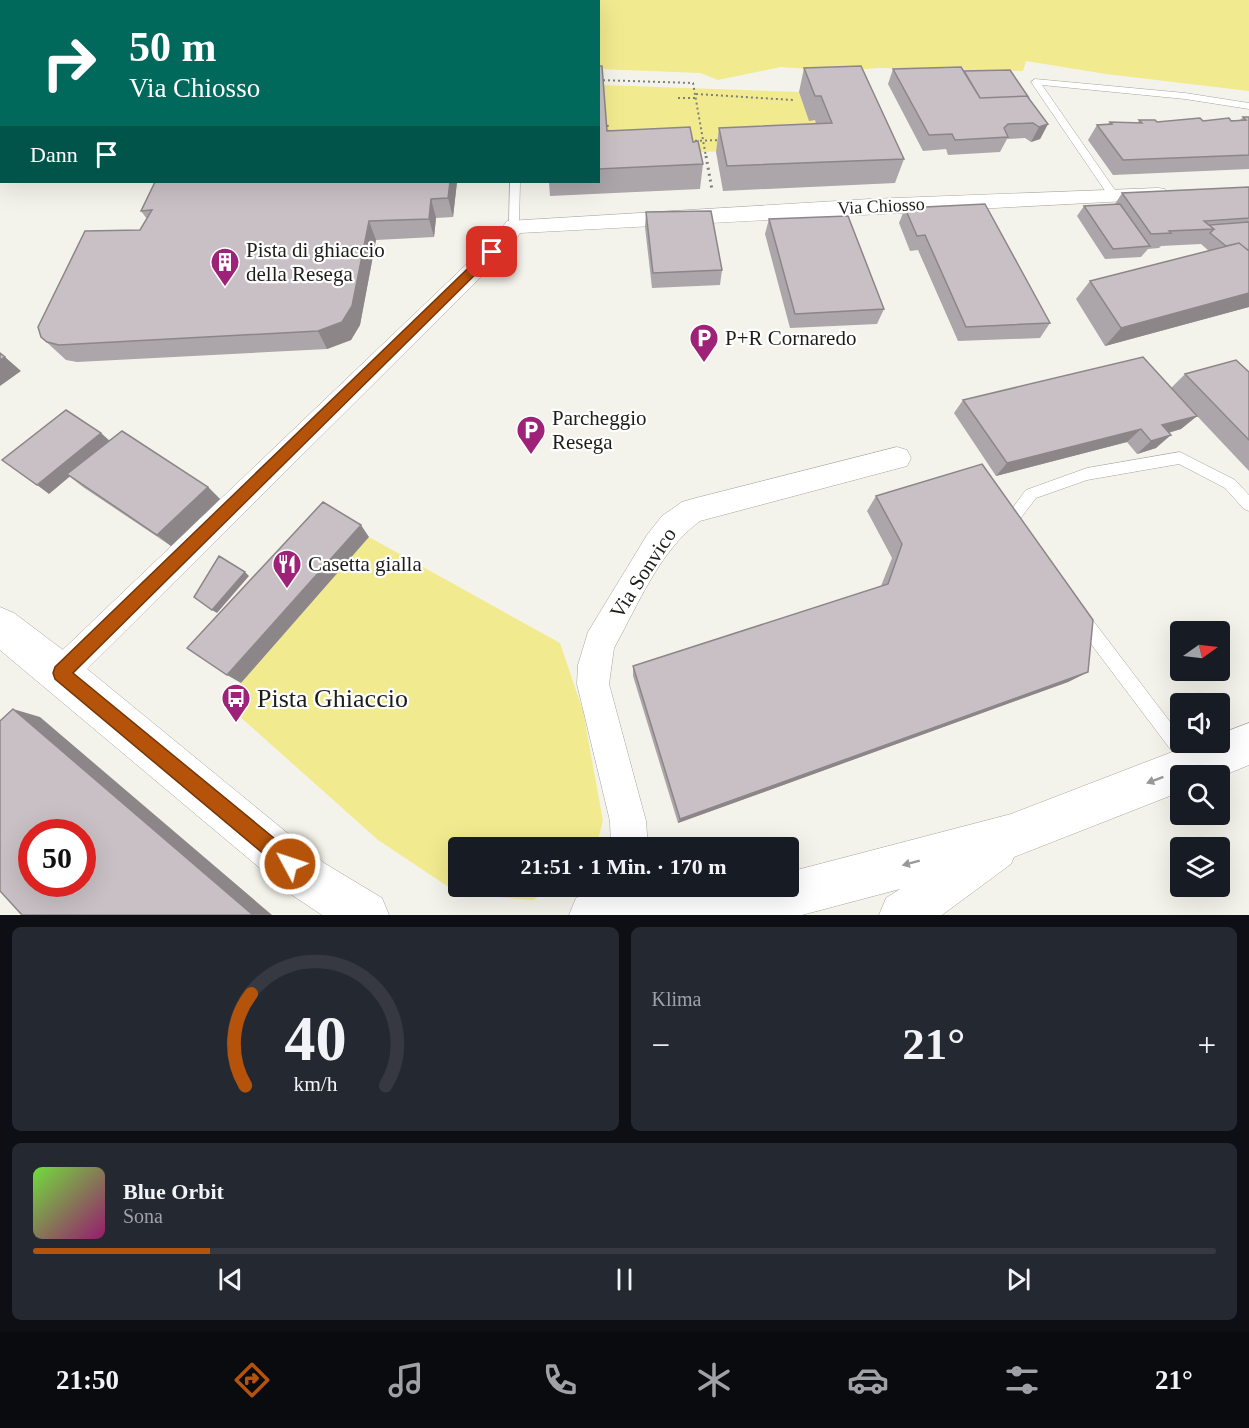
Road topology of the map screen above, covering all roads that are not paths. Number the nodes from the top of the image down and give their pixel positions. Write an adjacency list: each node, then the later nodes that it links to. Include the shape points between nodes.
1 (1249, 106): 4 (lane, via 1035,82)
2 (515, 183): 5 (lane)
3 (1182, 193): 4 (street, Via Chiosso)
4 (1114, 196): 5 (street, Via Chiosso)
5 (514, 226): 11 (street, via 503,242)
6 (897, 458): 16 (street, Via Sonvico, via 692,511 672,525 657,544 599,643 594,664 593,684)
7 (1249, 505): 8 (lane, via 1230,484 1180,458 1087,474 1031,494 1012,518)
8 (1027, 545)
9 (1074, 609): 13 (lane)
10 (0, 626): 11 (main road)
11 (61, 673): 17 (main road, via 308,879)
12 (1249, 744): 13 (main road)
13 (1193, 765)
14 (1170, 774): 15 (main road, one-way to 15)
15 (1011, 836): 18 (main road, one-way to 18, via 779,898); 19 (main road)
16 (629, 837)
17 (365, 915)
18 (689, 915)
19 (903, 915)

